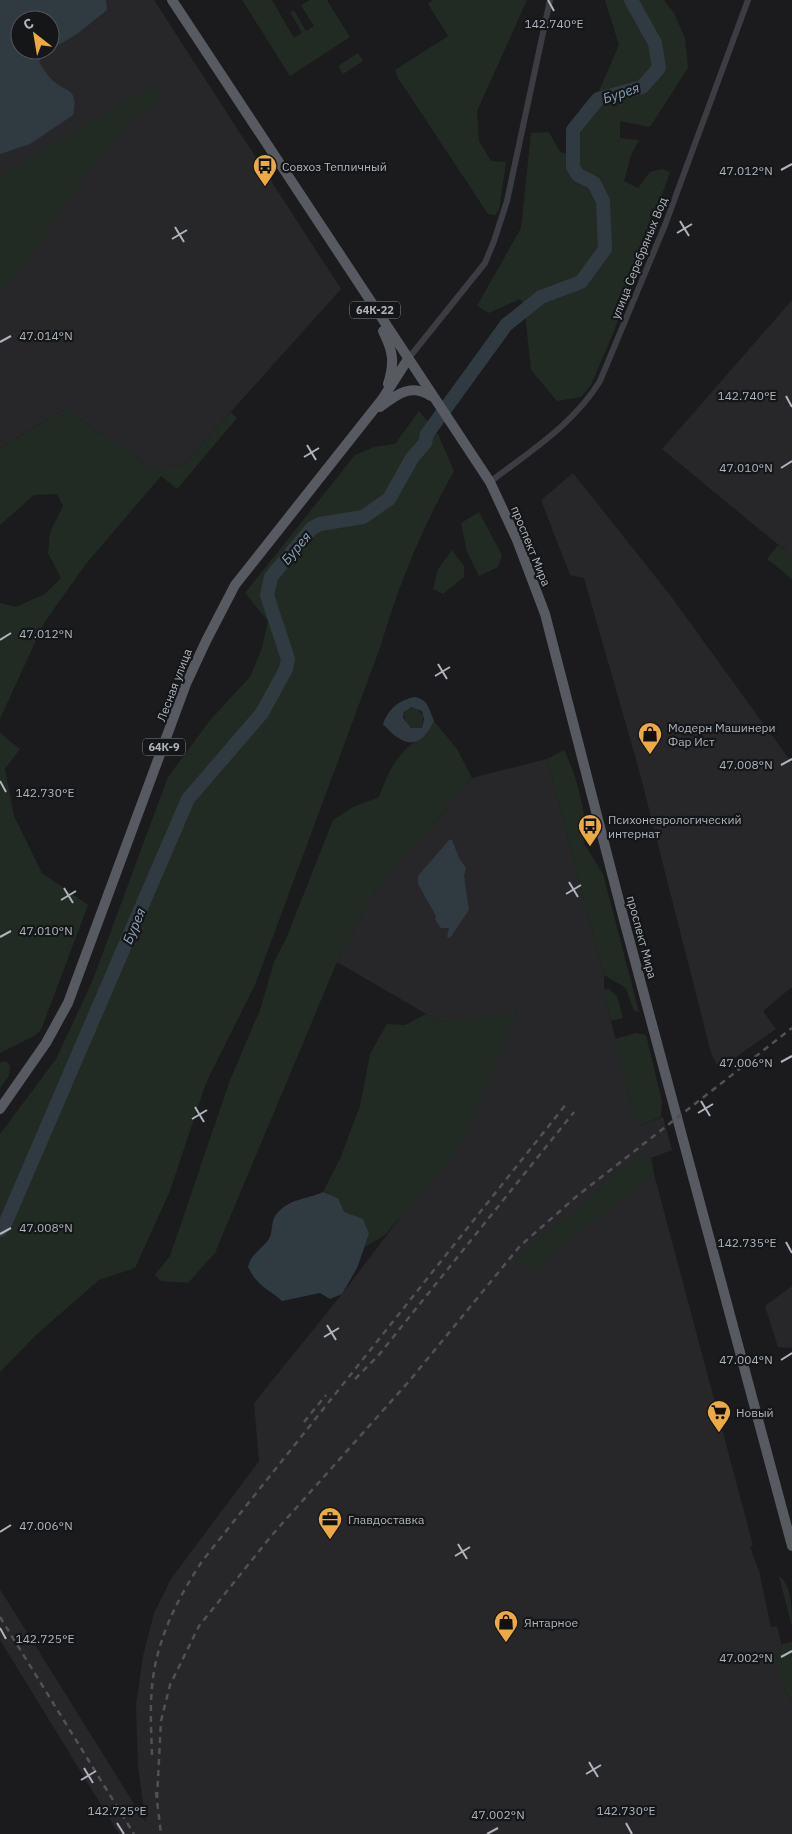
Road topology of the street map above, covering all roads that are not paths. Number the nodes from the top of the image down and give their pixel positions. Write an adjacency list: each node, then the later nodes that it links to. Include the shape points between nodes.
1 (172, 0): 4 (main road, 64К-22)
2 (550, 0): 5 (street, via 507,201 485,263)
3 (748, 0): 9 (street, улица Серебряных Вод, via 665,225 600,381 590,398 568,420)
4 (369, 300): 5 (main road, 64К-22); 6 (main road, via 393,355)
5 (408, 359): 6 (main road, Лесная улица / 64К-9); 7 (main road, проспект Мира)
6 (385, 394): 8 (main road, Лесная улица / 64К-9)
7 (436, 400): 8 (main road, via 411,388); 9 (main road, проспект Мира)
8 (369, 415): 10 (main road, Лесная улица / 64К-9, via 235,585 222,609 186,684 68,1003 46,1043)
9 (490, 482): 11 (main road, проспект Мира, via 518,540 545,614)
10 (0, 1108)
11 (792, 1546)

